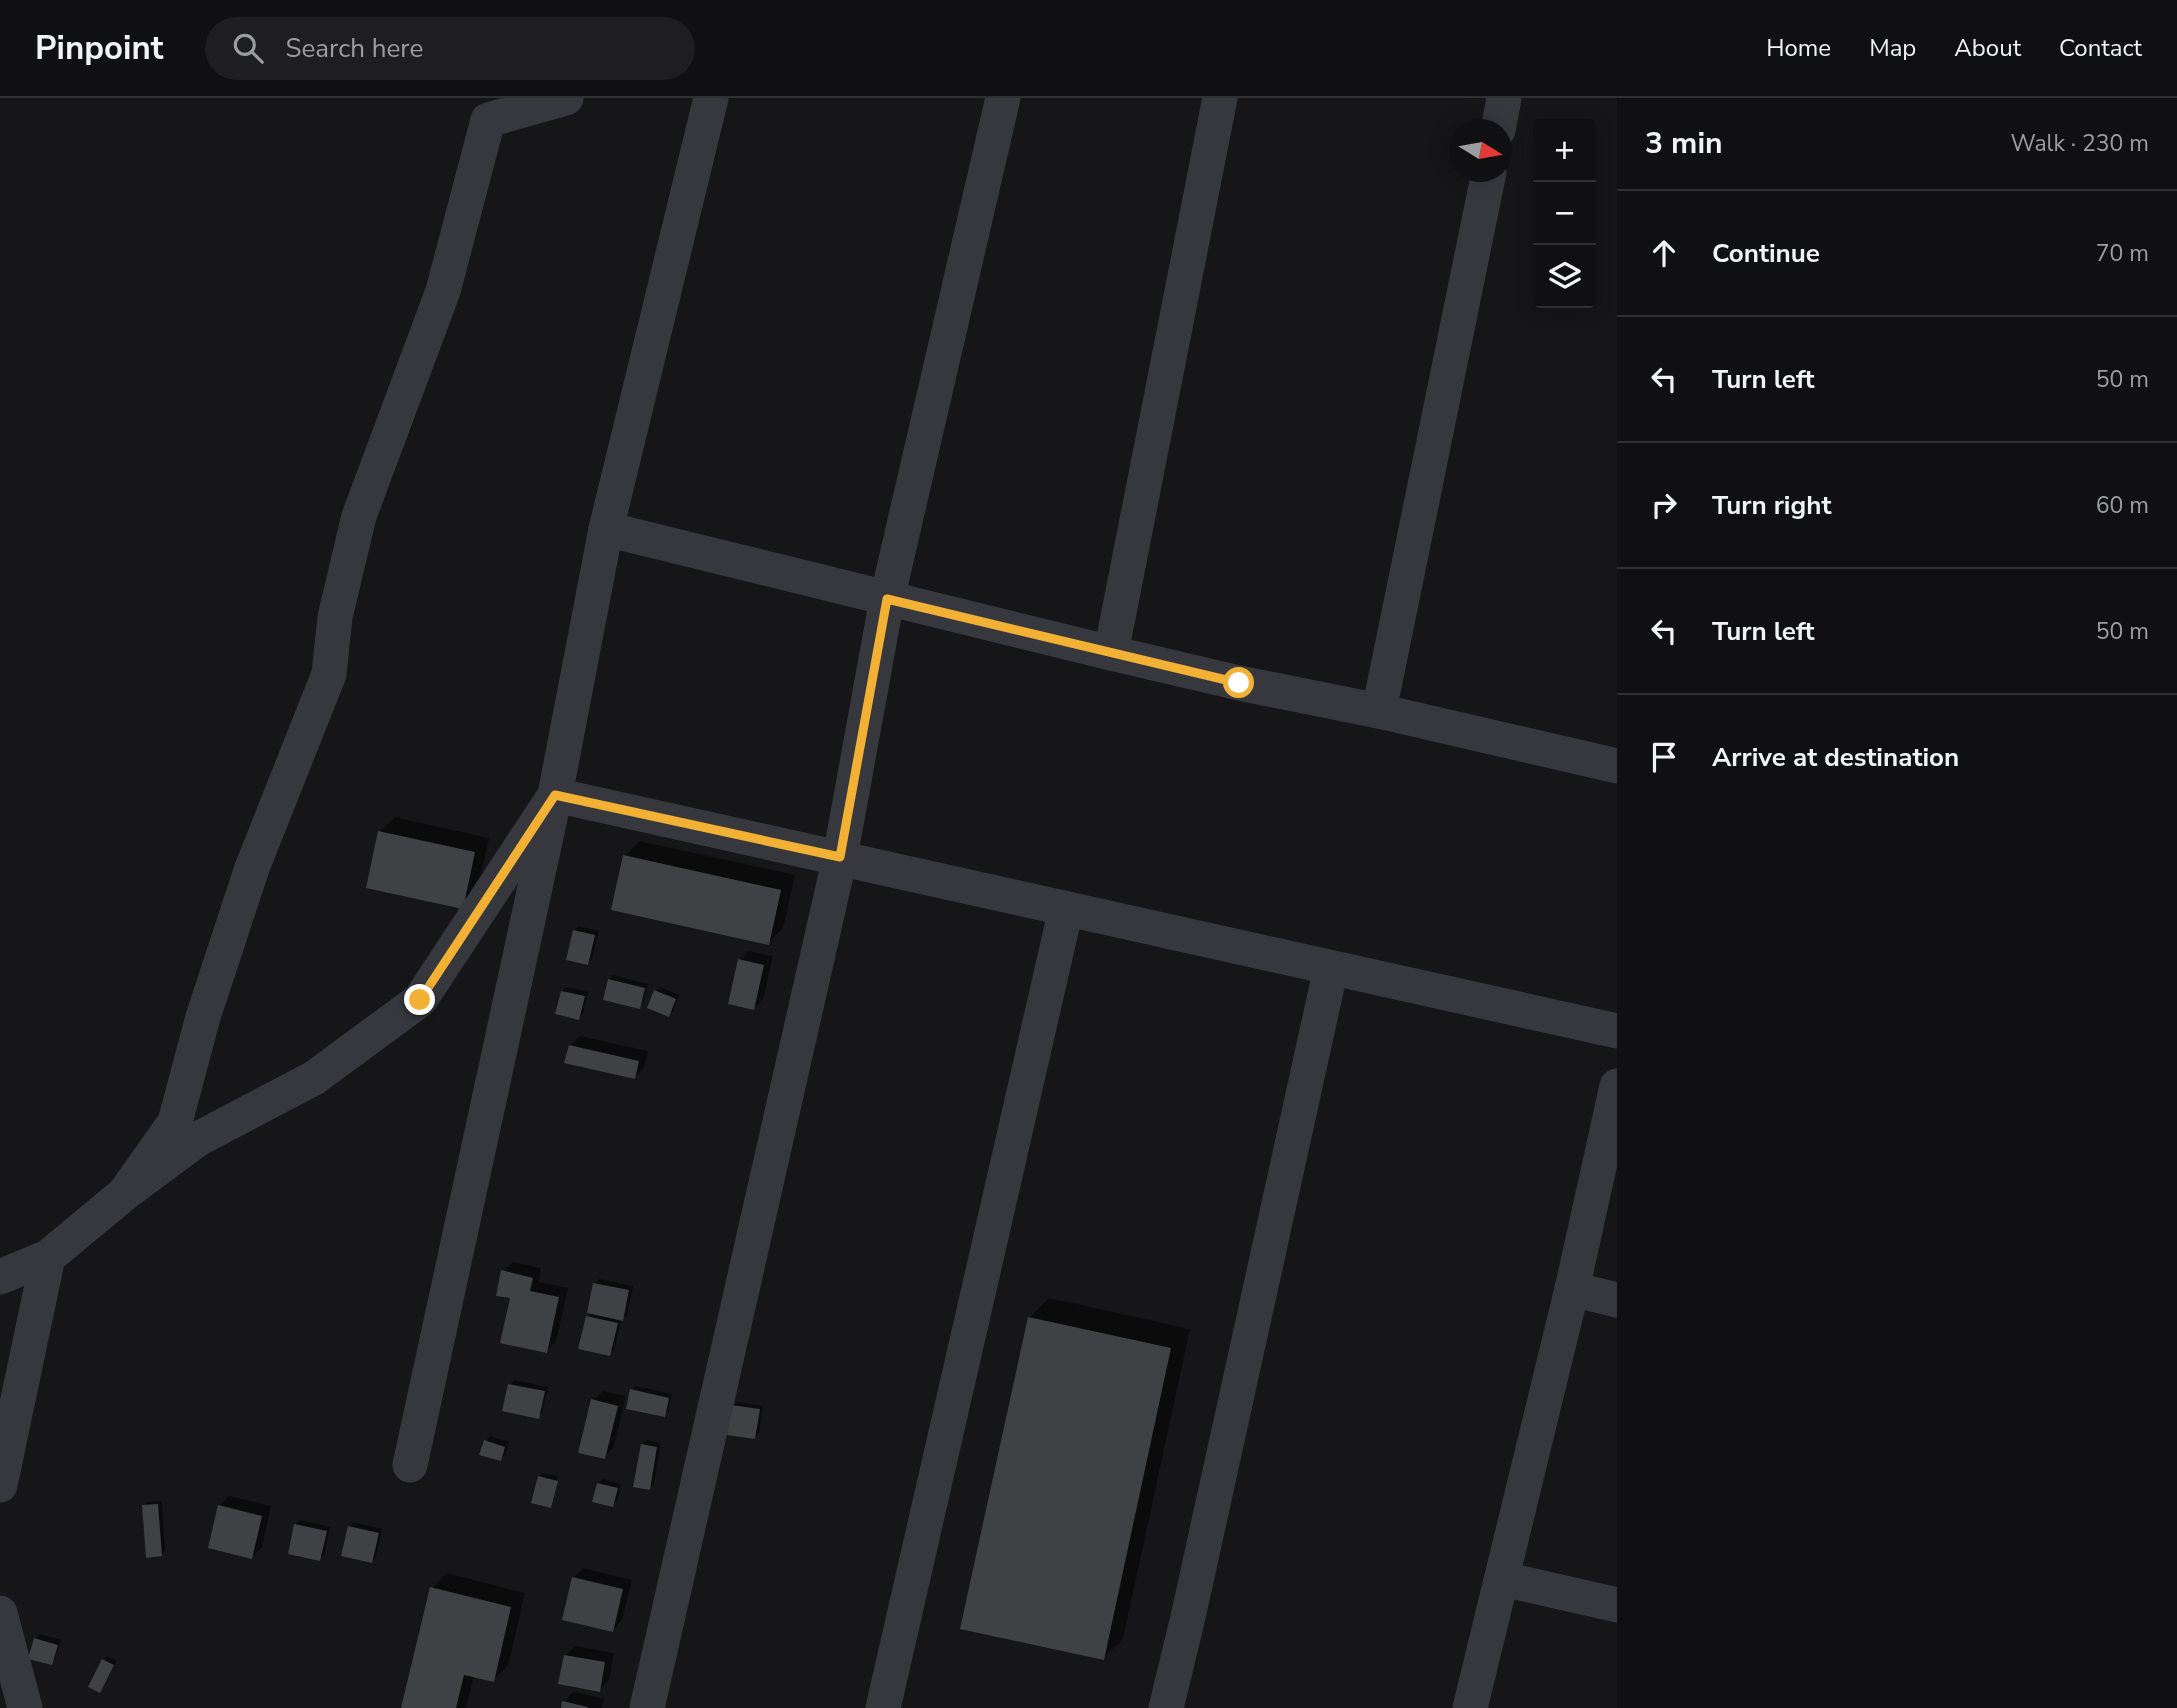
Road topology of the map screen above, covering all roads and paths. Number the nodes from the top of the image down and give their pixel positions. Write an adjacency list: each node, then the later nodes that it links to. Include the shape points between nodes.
1 (566, 98): 19 (street, via 488,120 443,291 359,516 335,617 329,674 252,868 203,1017 175,1122)
2 (711, 98): 8 (street)
3 (1003, 98): 9 (street)
4 (1220, 98): 10 (street)
5 (1504, 98): 6 (street)
6 (1500, 119)
7 (1487, 182): 11 (street)
8 (606, 529): 9 (street); 13 (street)
9 (887, 599): 10 (street); 14 (street)
10 (1111, 653): 11 (street)
11 (1379, 711): 12 (street)
12 (1617, 766)
13 (555, 795): 14 (street); 19 (street, via 420,1000 314,1078 198,1139); 24 (street)
14 (840, 857): 15 (street); 30 (street)
15 (1066, 909): 16 (street); 31 (street)
16 (1331, 968): 17 (street); 32 (street)
17 (1617, 1031)
18 (1617, 1086): 22 (street)
19 (124, 1194): 20 (street)
20 (48, 1257): 21 (street); 25 (street)
21 (0, 1277)
22 (1572, 1289): 23 (street); 26 (street)
23 (1617, 1300)
24 (410, 1465)
25 (0, 1485)
26 (1503, 1579): 27 (street); 33 (street)
27 (1617, 1605)
28 (0, 1614): 29 (street)
29 (25, 1708)
30 (647, 1708)
31 (883, 1708)
32 (1166, 1708)
33 (1470, 1708)

